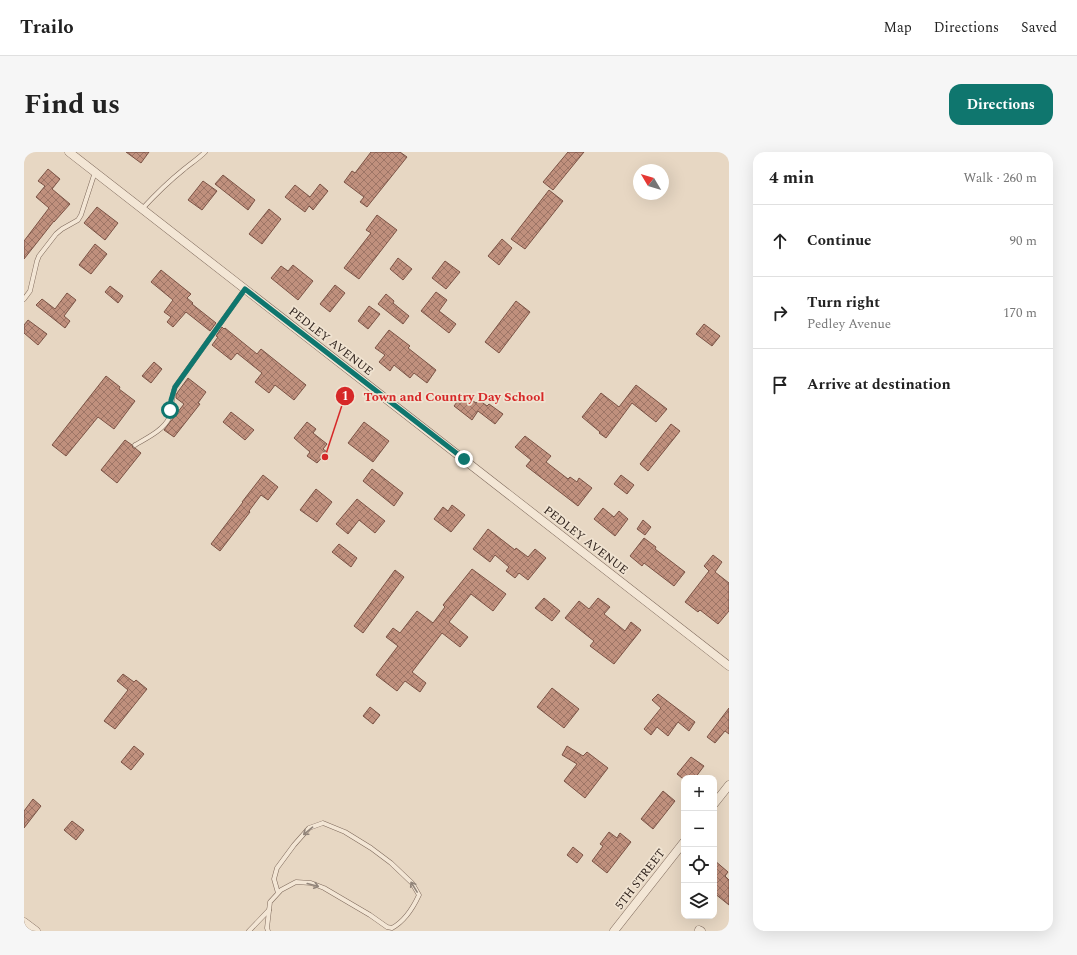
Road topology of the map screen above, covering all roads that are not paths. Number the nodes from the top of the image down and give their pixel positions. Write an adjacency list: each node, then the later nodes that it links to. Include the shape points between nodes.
1 (69, 152): 3 (street, PEDLEY AVENUE)
2 (204, 152): 4 (lane)
3 (95, 172): 4 (street, PEDLEY AVENUE); 6 (lane, via 81,215 78,220 56,234 39,256 30,291)
4 (142, 209): 5 (street, PEDLEY AVENUE)
5 (245, 289): 7 (lane, via 175,387 166,422); 8 (street, PEDLEY AVENUE)
6 (24, 299)
7 (135, 445)
8 (729, 666)
9 (729, 785): 10 (street)
10 (717, 800)
11 (681, 846): 18 (street, 5TH STREET)
12 (278, 893): 12 (lane, one-way to 12, via 296,882 311,883 392,928 399,924 413,907 419,895 412,883 391,863 345,832 323,823 309,828 277,868 274,879); 13 (lane, via 270,902)
13 (269, 910): 16 (lane); 17 (lane)
14 (24, 922): 15 (street)
15 (36, 931)
16 (249, 931)
17 (268, 931)
18 (614, 931)

